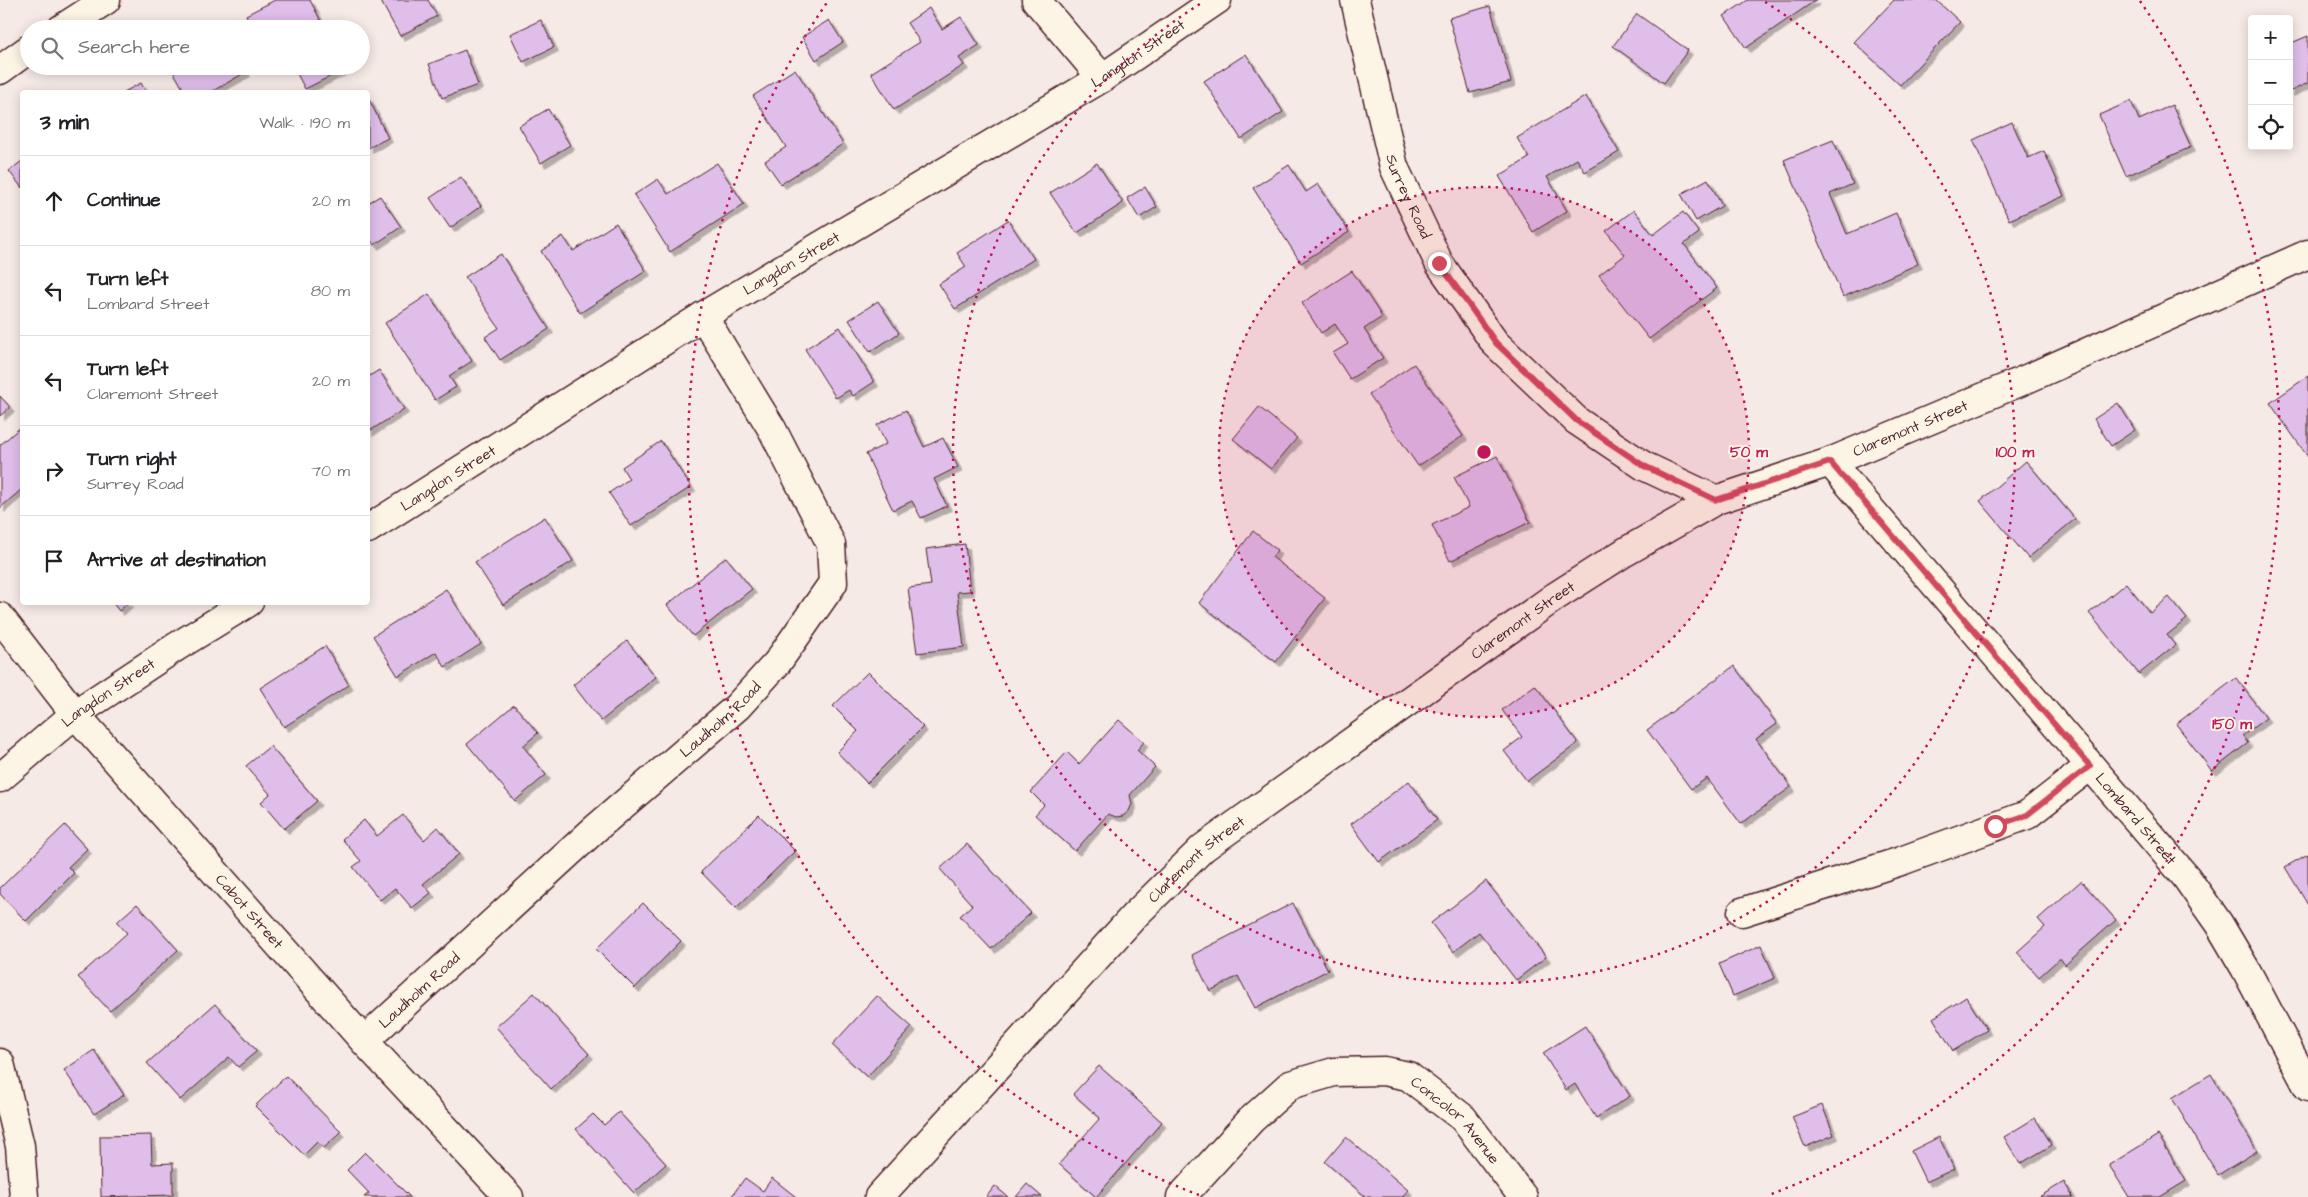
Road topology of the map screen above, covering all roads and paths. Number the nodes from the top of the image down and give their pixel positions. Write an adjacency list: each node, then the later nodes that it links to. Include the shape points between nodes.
1 (106, 0): 5 (street)
2 (1036, 0): 8 (street)
3 (1217, 0): 8 (street, Langdon Street)
4 (1355, 0): 12 (street, Surrey Road, via 1394,167 1439,263 1496,343 1577,421 1644,466)
5 (75, 20)
6 (20, 56): 7 (street)
7 (0, 70)
8 (1102, 78): 10 (street, Langdon Street)
9 (2308, 254): 11 (street, Claremont Street)
10 (703, 316): 13 (street, Langdon Street); 20 (street, Laudholm Road, via 772,429 831,544 833,583 777,663 737,707 596,829)
11 (1830, 462): 12 (street, Claremont Street); 17 (street, Lombard Street)
12 (1716, 500): 25 (street, Claremont Street, via 1556,596 1203,848 1135,915)
13 (370, 528)
14 (244, 605): 16 (street, Langdon Street)
15 (0, 617): 16 (street, Cabot Street)
16 (75, 714): 18 (street, Langdon Street); 20 (street, Cabot Street)
17 (2090, 766): 19 (street, via 2027,815 1901,861); 22 (street, Lombard Street, via 2186,877 2219,924)
18 (0, 778)
19 (1742, 912)
20 (364, 1041): 24 (street, Cabot Street)
21 (0, 1063): 23 (street, via 20,1146)
22 (2308, 1087)
23 (24, 1197)
24 (509, 1197)
25 (879, 1197)
26 (1181, 1197): 27 (street, Concolor Avenue, via 1251,1120 1290,1085 1334,1072 1384,1071 1408,1076 1463,1118)
27 (1524, 1197)

